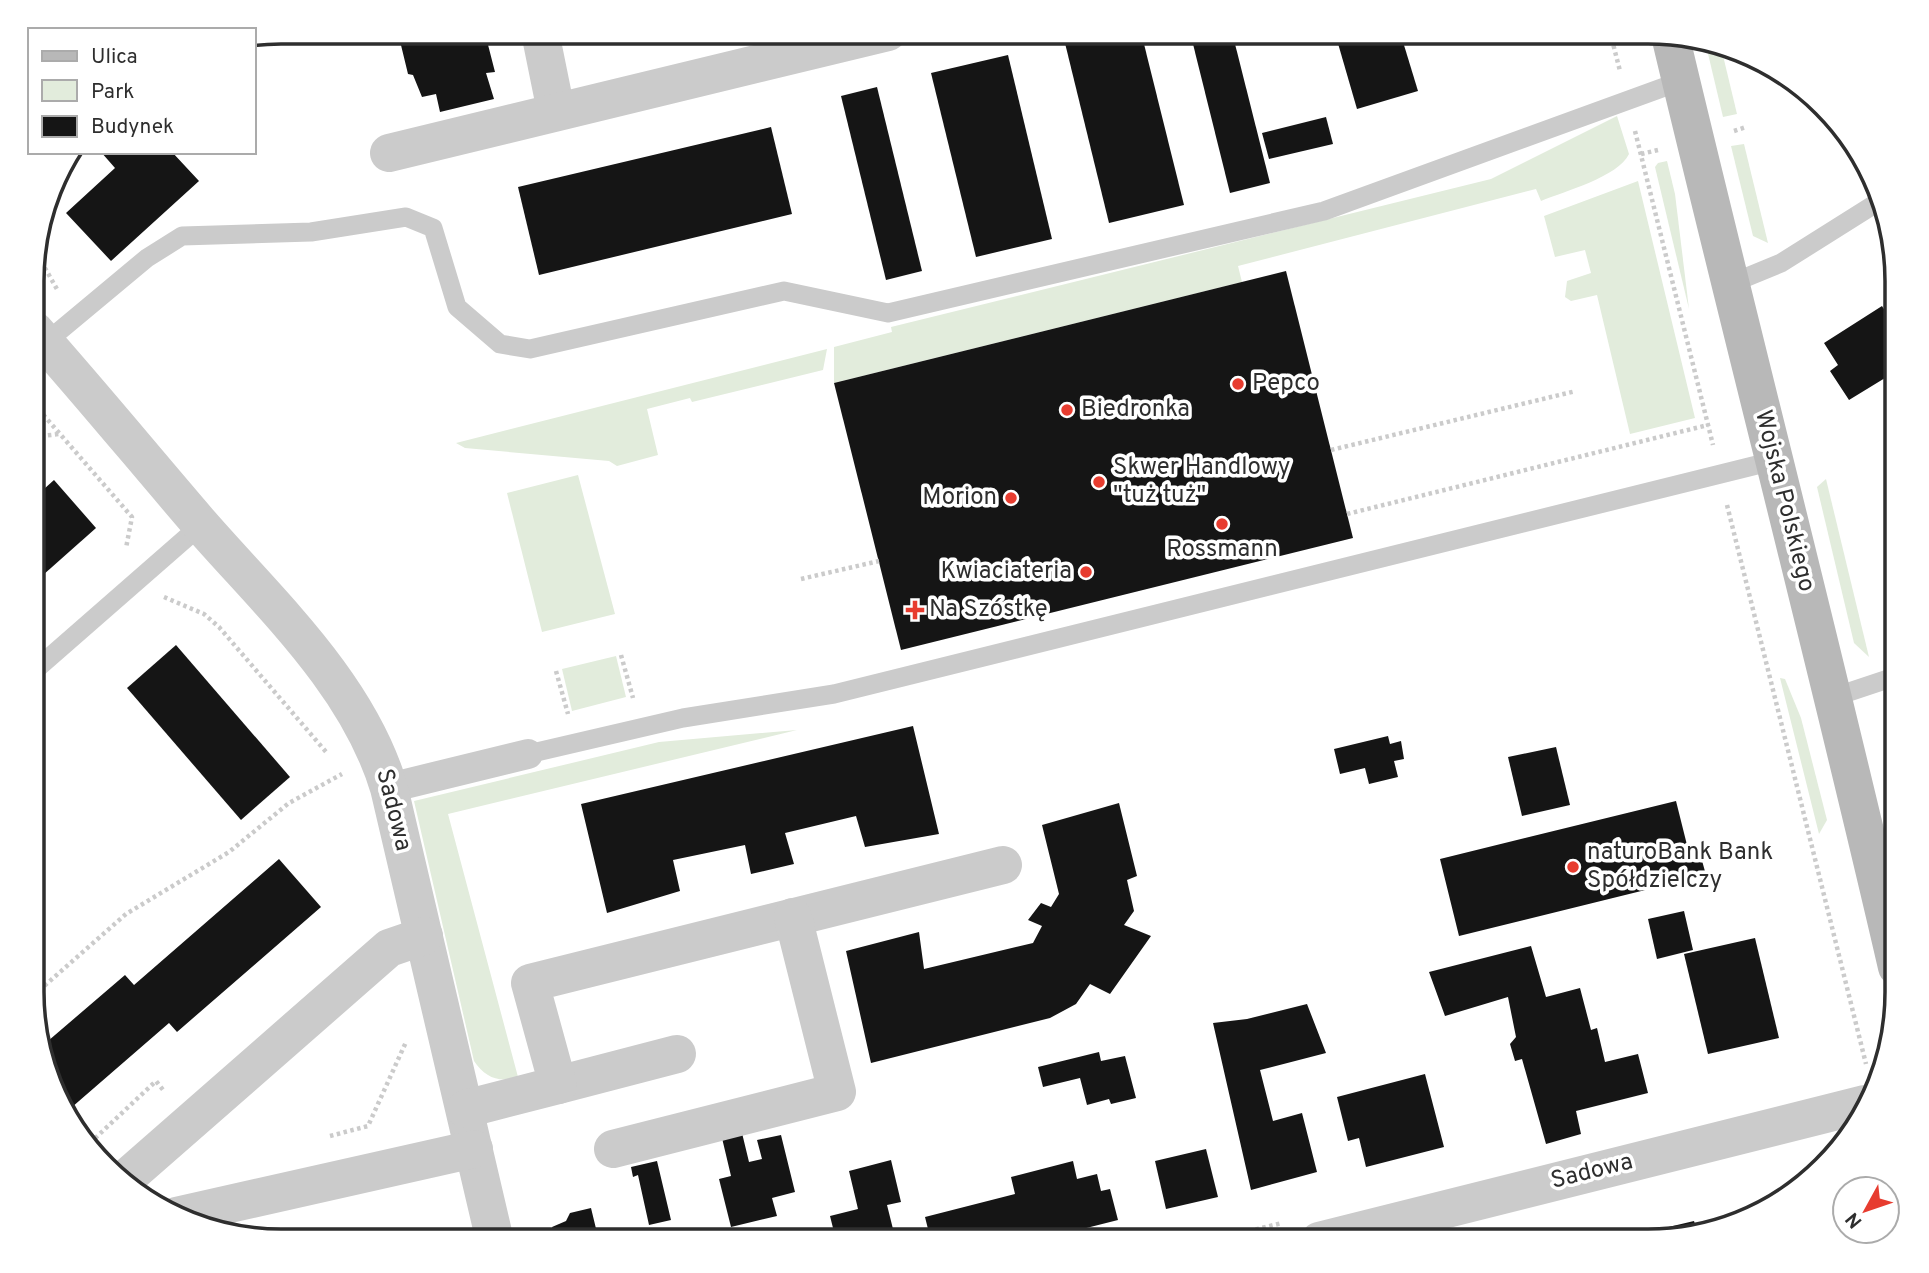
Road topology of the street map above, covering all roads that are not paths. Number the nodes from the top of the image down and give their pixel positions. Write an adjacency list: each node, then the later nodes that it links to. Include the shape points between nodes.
1 (542, 44): 5 (street)
2 (838, 44): 5 (street)
3 (1673, 46): 4 (main road, Wojska Polskiego)
4 (1681, 81): 8 (main road, Wojska Polskiego); 9 (lane, via 1324,211 888,313 784,291 530,349 500,344 457,307 433,228 406,217 311,232 182,236 147,258 78,316)
5 (556, 111): 6 (street)
6 (389, 153)
7 (1873, 205): 8 (lane, via 1781,263)
8 (1730, 284): 11 (main road, Wojska Polskiego)
9 (44, 334)
10 (44, 343): 12 (street, Sadowa)
11 (1773, 461): 15 (main road, Wojska Polskiego); 16 (lane, via 834,694 641,727)
12 (201, 525): 13 (lane); 17 (street, Sadowa, via 346,697 379,755)
13 (44, 662)
14 (1885, 680): 15 (lane)
15 (1834, 697): 19 (main road, Wojska Polskiego)
16 (528, 754): 17 (street)
17 (389, 788): 21 (street, Sadowa)
18 (1003, 865): 20 (street)
19 (1885, 916)
20 (793, 917): 23 (street, via 530,983); 27 (street, via 837,1092)
21 (424, 936): 25 (street, Sadowa); 28 (street, via 389,948)
22 (677, 1054): 23 (street)
23 (558, 1085): 25 (street)
24 (1865, 1088): 31 (street, Sadowa)
25 (465, 1110): 26 (street, Sadowa)
26 (474, 1149): 29 (street); 30 (street, Sadowa)
27 (613, 1149)
28 (130, 1174)
29 (193, 1212)
30 (492, 1229)
31 (1362, 1229)

